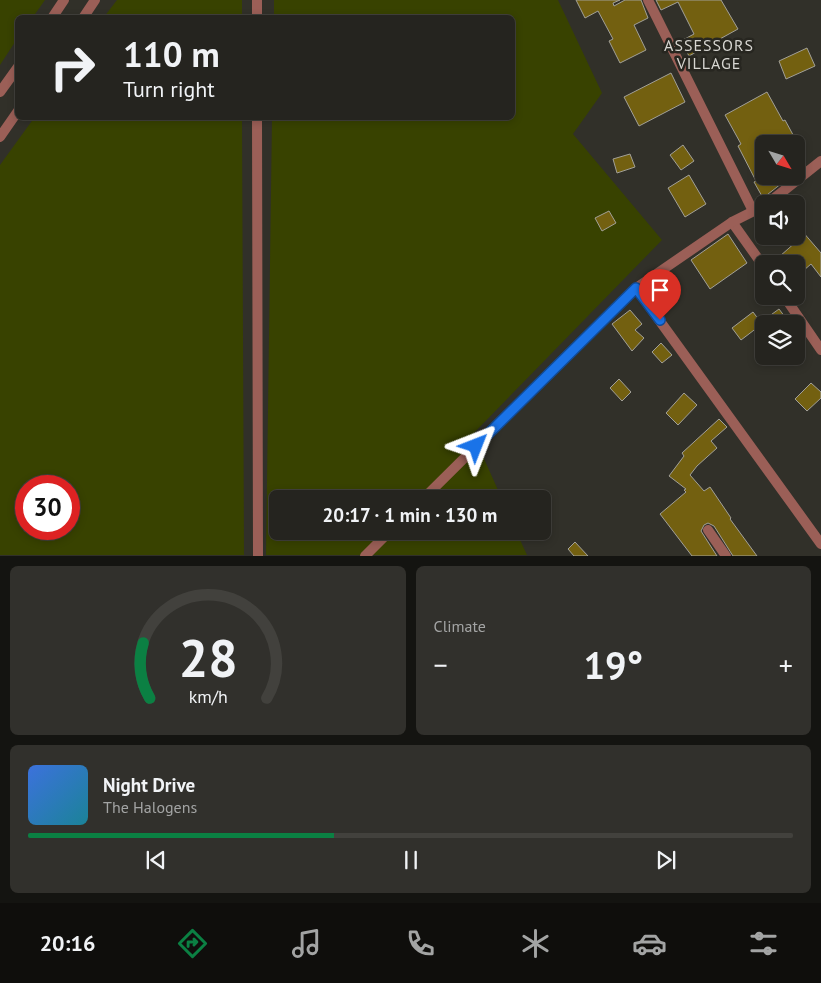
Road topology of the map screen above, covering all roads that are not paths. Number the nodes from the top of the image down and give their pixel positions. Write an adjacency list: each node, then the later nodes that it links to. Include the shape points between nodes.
1 (64, 0): 5 (street)
2 (95, 0): 6 (street)
3 (257, 0): 7 (street)
4 (648, 0): 15 (street)
5 (54, 15)
6 (85, 15)
7 (258, 15)
8 (15, 71): 9 (street)
9 (0, 92)
10 (15, 115): 12 (street)
11 (258, 120): 25 (street)
12 (0, 136)
13 (821, 161): 14 (street)
14 (778, 195)
15 (753, 211): 16 (street)
16 (732, 222): 17 (street); 18 (street)
17 (755, 255)
18 (636, 288): 21 (street); 24 (street)
19 (790, 305): 20 (street)
20 (821, 350)
21 (432, 490)
22 (708, 530): 27 (street)
23 (381, 540): 26 (street)
24 (821, 544)
25 (258, 556)
26 (365, 556)
27 (726, 556)

